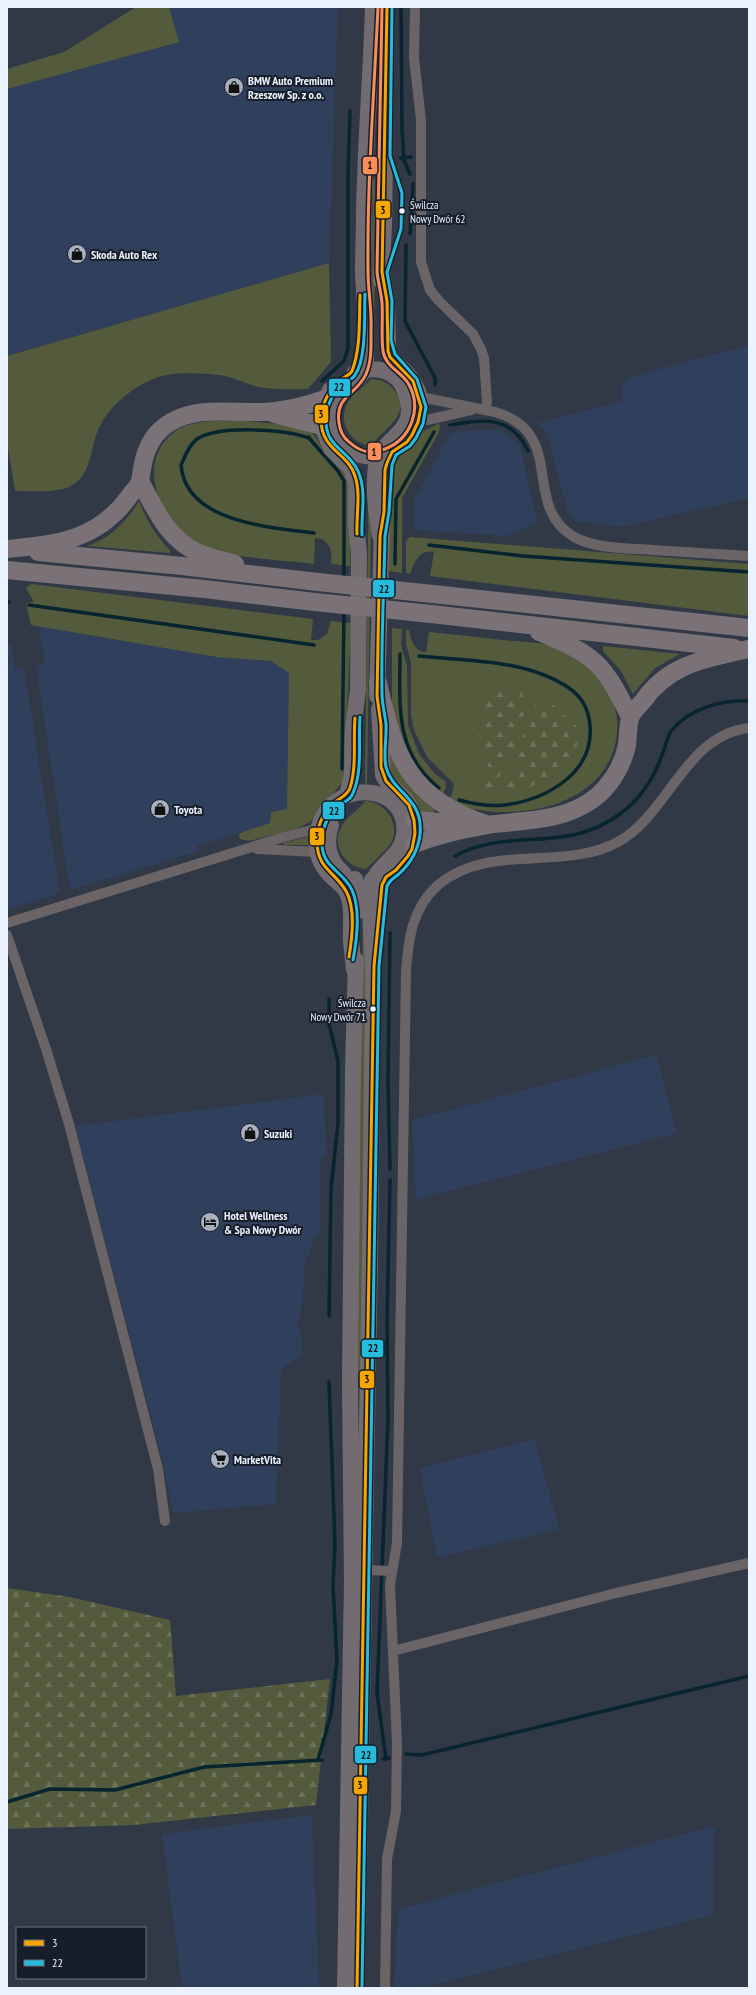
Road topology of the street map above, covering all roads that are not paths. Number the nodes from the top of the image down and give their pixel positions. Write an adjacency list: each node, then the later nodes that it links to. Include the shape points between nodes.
1 (373, 7): 6 (main road, via 365,173 363,273 366,307)
2 (387, 7): 4 (main road)
3 (415, 7): 9 (street, via 414,58 421,120 421,262 430,290 473,334 481,349 487,402)
4 (382, 272): 5 (main road, via 378,300 378,347); 7 (main road, via 387,300 388,351 390,357 413,382)
5 (382, 370): 6 (main road, via 372,368); 7 (main road, via 398,379)
6 (357, 371): 8 (main road, via 335,384); 12 (main road, via 337,399)
7 (413, 395): 9 (street); 11 (main road, via 421,407); 14 (main road, via 407,424 387,444)
8 (325, 399): 10 (highway); 12 (main road, via 322,412)
9 (481, 410): 11 (street); 18 (street, via 506,415 516,420 532,435 537,446 547,500 552,513 558,523 575,537 594,544 628,548)
10 (264, 412): 12 (highway); 15 (highway, via 202,412 172,421 157,432 147,448)
11 (418, 422): 14 (main road, via 410,438)
12 (328, 428): 13 (main road); 17 (main road, via 331,449 347,462 354,475)
13 (358, 455): 14 (main road, via 366,458); 17 (main road, via 364,477 364,526)
14 (386, 455): 24 (main road, via 376,465 376,512 380,536)
15 (140, 481): 16 (highway, via 115,514 93,530 54,544); 20 (highway, via 165,525 176,538 189,547 199,553)
16 (7, 549): 20 (highway)
17 (359, 553): 27 (main road, via 358,689 361,730)
18 (749, 556)
19 (7, 570): 21 (highway, bridge)
20 (279, 577): 22 (highway, bridge)
21 (517, 624): 23 (highway); 25 (highway, via 568,644 595,660 609,676)
22 (749, 628)
23 (749, 649): 25 (highway, via 690,664 677,670 651,689)
24 (378, 690): 28 (main road, via 373,725 372,773); 29 (main road, via 383,775 386,782 406,800); 30 (highway, via 397,753 411,776 433,798 469,819)
25 (630, 717): 30 (highway, via 622,761 612,779 592,800 554,817)
26 (749, 728): 43 (street, via 730,732 714,740 647,816 619,841 583,854 470,866 438,885 416,916 409,935 406,961 397,1543)
27 (353, 793): 28 (main road); 31 (main road, via 331,806); 34 (main road, via 333,821)
28 (377, 793): 29 (main road, via 391,801)
29 (408, 818): 30 (highway); 32 (main road, via 415,833); 36 (main road, via 402,844 397,853 379,870)
30 (488, 825): 32 (highway, via 429,838)
31 (319, 826): 33 (street); 34 (main road, via 316,840)
32 (414, 844): 36 (main road, via 401,865)
33 (249, 849): 34 (street); 37 (street)
34 (324, 853): 35 (main road, via 340,870); 39 (main road, via 323,866 344,888 350,900)
35 (355, 879): 36 (main road); 39 (main road, via 358,889 358,947)
36 (380, 879): 42 (main road, via 371,911 374,966)
37 (7, 923)
38 (7, 936): 40 (street, via 69,1124 158,1469)
39 (354, 970): 45 (main road, via 350,1382 352,1581)
40 (166, 1521)
41 (749, 1563): 44 (street, via 484,1626)
42 (365, 1570): 43 (street); 46 (main road)
43 (392, 1571): 44 (street, via 390,1585)
44 (394, 1651): 47 (street, via 396,1811 387,1859)
45 (345, 1988)
46 (357, 1988)
47 (385, 1988)

